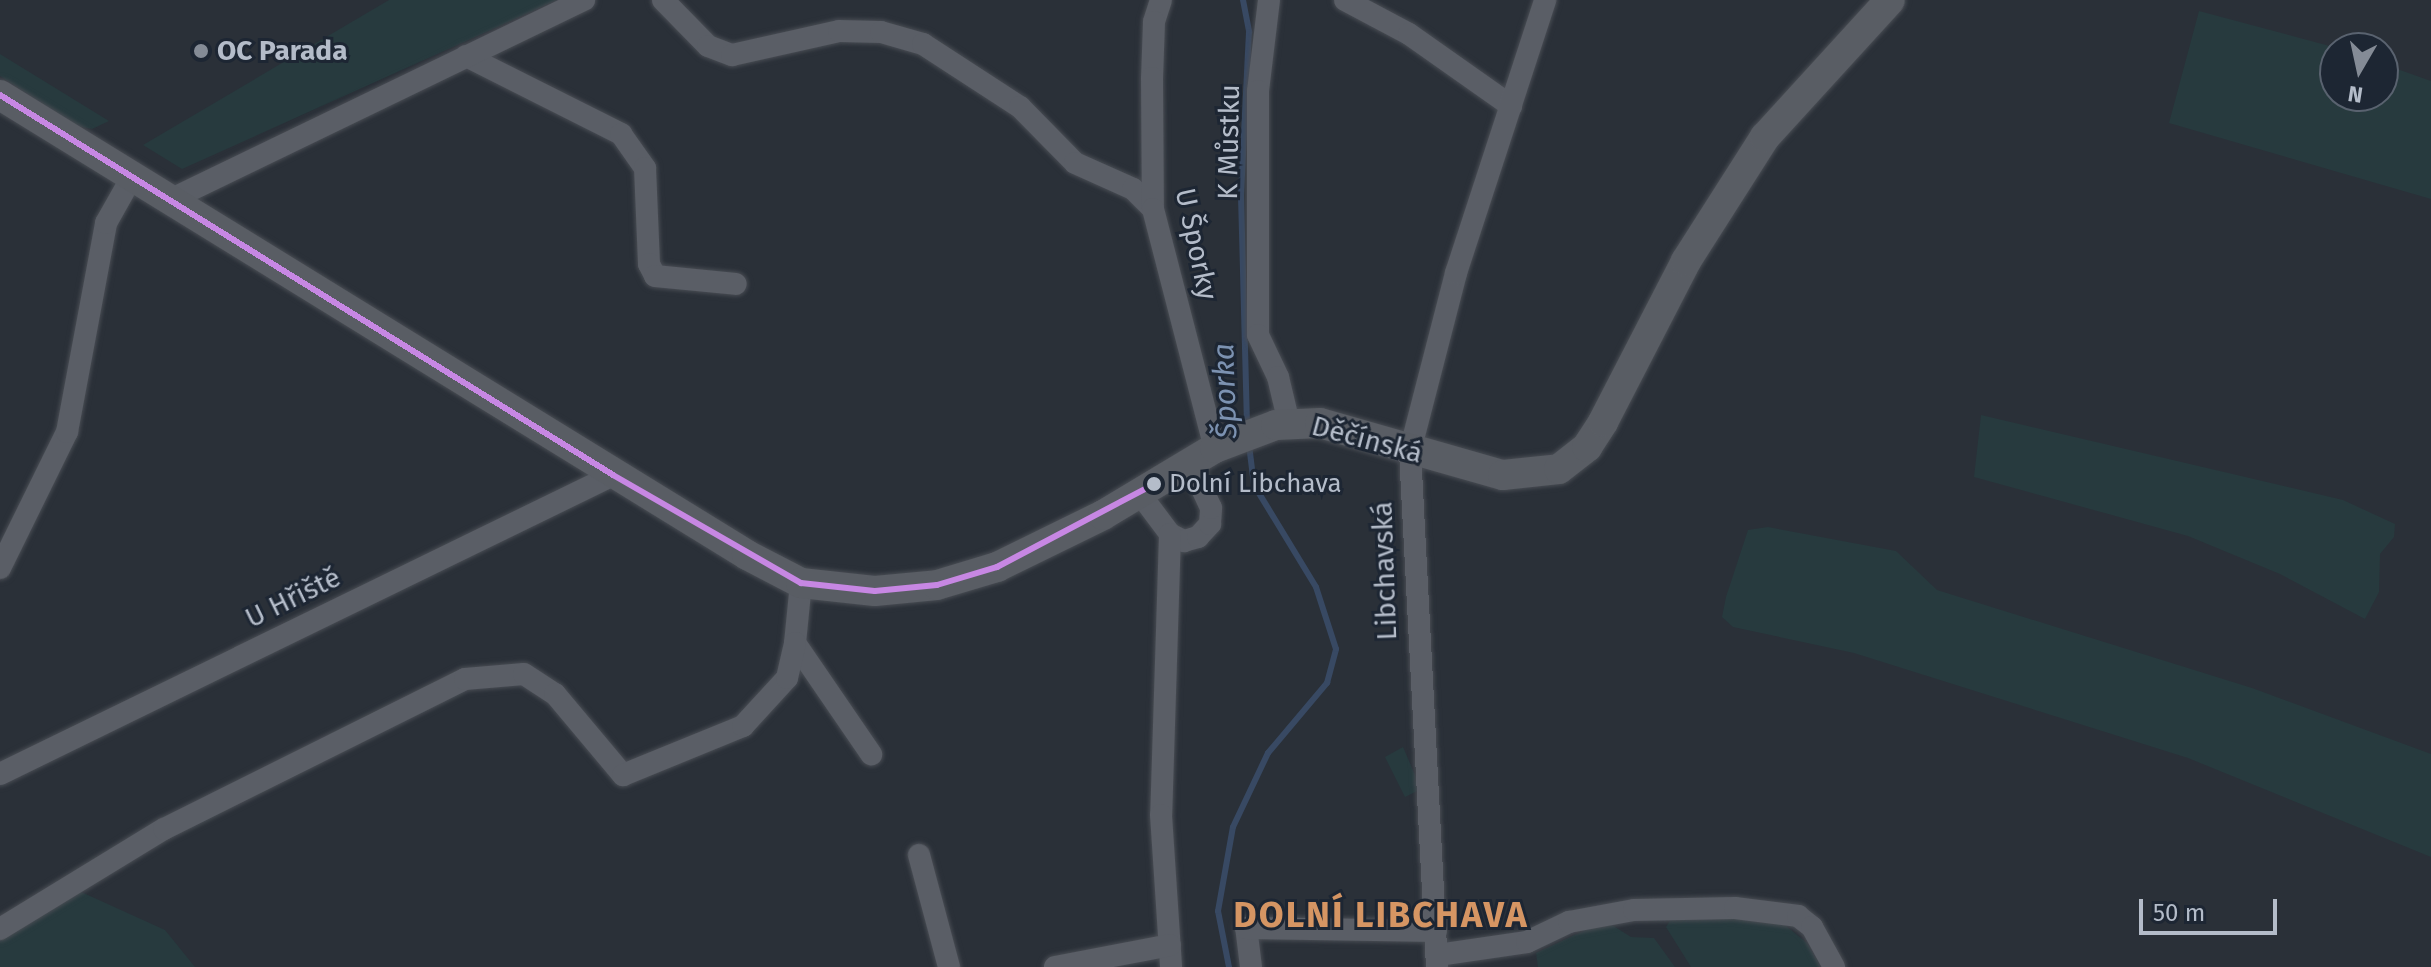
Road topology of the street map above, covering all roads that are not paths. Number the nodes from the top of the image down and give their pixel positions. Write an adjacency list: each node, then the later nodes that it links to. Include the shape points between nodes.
1 (584, 0): 8 (street)
2 (663, 0): 13 (street, via 708,46 732,55 839,31 881,32 923,44 1020,107 1075,163 1133,189)
3 (1161, 0): 13 (street, U Šporky, via 1154,22)
4 (1269, 0): 15 (street, K Můstku, via 1258,91 1258,335 1278,377)
5 (1345, 0): 10 (street, via 1409,34)
6 (1545, 0): 10 (street, Libchavská)
7 (1890, 0): 17 (main road, Děčínská, via 1765,137 1686,261 1603,422 1579,455 1552,472 1516,476)
8 (466, 56): 12 (street); 14 (street, via 621,134 645,168 649,264 655,276)
9 (0, 95): 11 (main road, Děčínská)
10 (1511, 106): 17 (street, Libchavská, via 1456,273)
11 (133, 175): 12 (main road, Děčínská); 21 (street, via 106,223 67,432)
12 (172, 199): 18 (main road, Děčínská)
13 (1153, 209): 16 (street, U Šporky)
14 (736, 284)
15 (1277, 425): 16 (main road, Děčínská); 17 (main road, Děčínská, via 1320,423)
16 (1211, 451): 19 (main road, Děčínská); 20 (street, U Šporky, via 1210,524 1198,537 1184,541)
17 (1410, 451): 28 (street, Libchavská)
18 (613, 475): 22 (main road, Děčínská); 25 (street, U Hřiště)
19 (1140, 494): 20 (street); 22 (main road, Děčínská, via 997,567 937,585 875,591)
20 (1170, 534): 29 (street, via 1161,815)
21 (0, 568)
22 (801, 583): 23 (street)
23 (795, 643): 24 (street); 27 (street, via 787,678 743,726 623,775 555,694 524,674 465,679 164,829)
24 (871, 754)
25 (0, 774)
26 (919, 855): 31 (street)
27 (0, 929)
28 (1436, 931): 30 (street, Libchavská); 33 (street, via 1246,928)
29 (1170, 956): 32 (street)
30 (1437, 961): 34 (street, via 1527,942 1569,922 1634,910 1735,908 1798,916 1812,927)
31 (949, 967)
32 (1055, 967)
33 (1251, 967)
34 (1834, 967)

